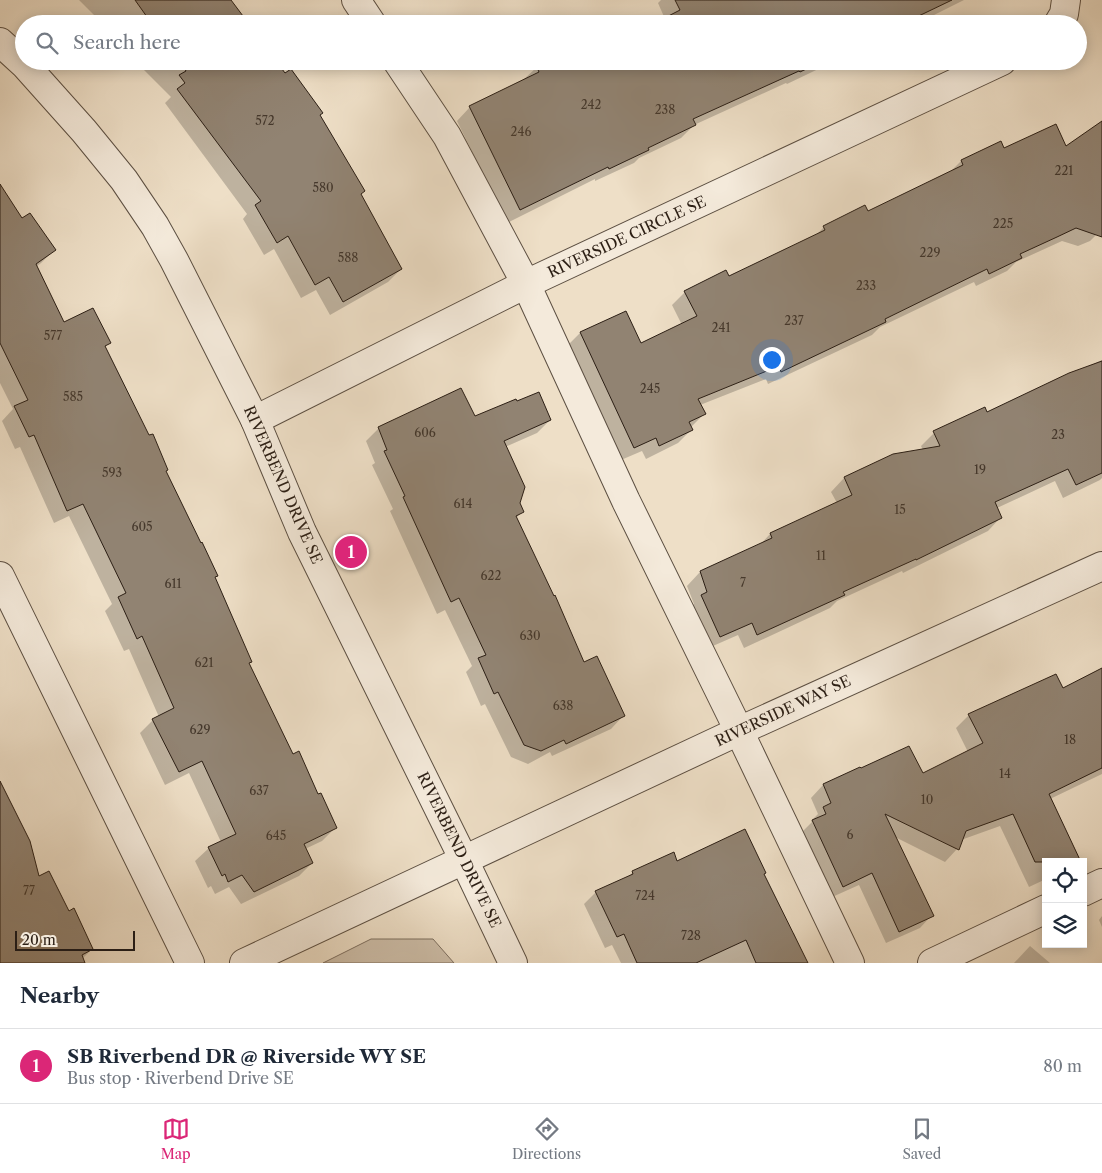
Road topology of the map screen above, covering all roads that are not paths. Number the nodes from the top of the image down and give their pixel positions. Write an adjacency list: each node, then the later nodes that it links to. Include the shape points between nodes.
1 (356, 0): 3 (street)
2 (1066, 0): 4 (street)
3 (366, 15)
4 (1063, 15)
5 (0, 42): 6 (street, RIVERBEND DRIVE SE)
6 (15, 55)
7 (30, 70): 11 (street, RIVERBEND DRIVE SE, via 124,180 155,226)
8 (403, 70): 10 (street, via 446,136)
9 (983, 70): 10 (street, RIVERSIDE CIRCLE SE)
10 (526, 284): 11 (street, RIVERSIDE CIRCLE SE); 14 (street, via 626,502)
11 (255, 420): 15 (street, RIVERBEND DRIVE SE, via 302,532)
12 (1102, 566): 14 (street, RIVERSIDE WAY SE)
13 (0, 576): 19 (street)
14 (738, 731): 15 (street, RIVERSIDE WAY SE); 22 (street)
15 (464, 860): 20 (street, RIVERSIDE WAY SE); 21 (street, RIVERBEND DRIVE SE)
16 (1102, 883): 17 (street)
17 (1087, 890)
18 (1042, 911): 23 (street)
19 (190, 963)
20 (244, 963)
21 (513, 963)
22 (850, 963)
23 (932, 963)

